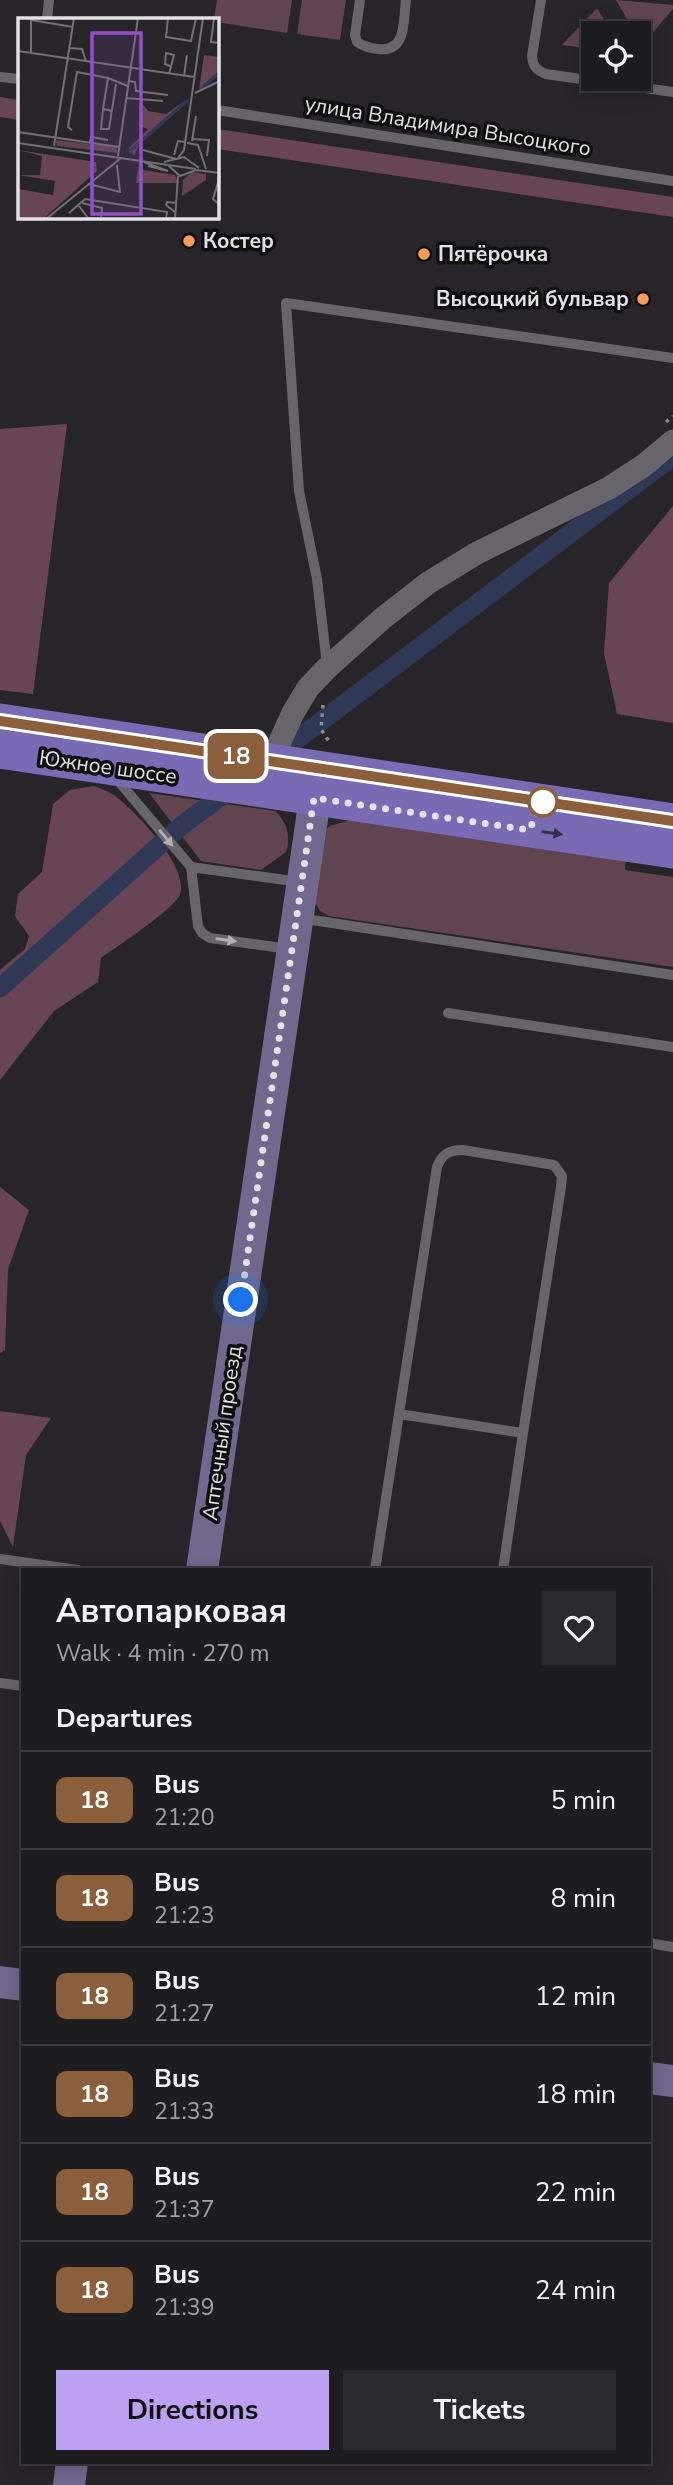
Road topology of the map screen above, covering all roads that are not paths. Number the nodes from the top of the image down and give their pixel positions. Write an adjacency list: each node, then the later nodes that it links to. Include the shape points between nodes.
1 (49, 0): 5 (lane)
2 (360, 0): 3 (lane, via 357,42 387,50 400,41)
3 (406, 0)
4 (541, 0): 8 (lane, via 532,56 537,71)
5 (47, 18)
6 (0, 77): 7 (lane)
7 (18, 79)
8 (673, 92)
9 (219, 110): 10 (lane, улица Владимира Высоцкого)
10 (673, 181)
11 (673, 358): 13 (lane, via 286,303 299,491 317,579)
12 (669, 432): 13 (street, via 643,466 428,583)
13 (327, 668): 16 (street, via 308,688)
14 (0, 721): 16 (main road, Южное шоссе)
15 (0, 751): 17 (main road, Южное шоссе)
16 (271, 761): 19 (main road, Южное шоссе)
17 (107, 767): 18 (main road, Южное шоссе); 21 (lane, one-way to 21)
18 (314, 798): 20 (main road, Южное шоссе, one-way to 20); 22 (street, Аптечный проезд)
19 (673, 821)
20 (673, 851)
21 (191, 867): 22 (lane); 24 (lane, one-way to 24, via 202,933)
22 (302, 883): 23 (street, Аптечный проезд)
23 (296, 918): 24 (street, Аптечный проезд); 25 (lane)
24 (291, 950): 32 (street, Аптечный проезд)
25 (673, 975)
26 (448, 1013): 27 (lane)
27 (673, 1047)
28 (399, 1414): 29 (lane); 29 (lane, via 437,1167 453,1150 463,1150 547,1163 562,1176); 33 (lane)
29 (523, 1433): 34 (lane)
30 (0, 1559): 31 (lane)
31 (64, 1568)
32 (202, 1568)
33 (375, 1568)
34 (503, 1568)
35 (0, 1683): 36 (lane)
36 (21, 1686)
37 (651, 1943): 38 (lane)
38 (673, 1947)
39 (0, 1982): 40 (street)
40 (21, 1985)
41 (651, 2078): 42 (street)
42 (673, 2081)
43 (72, 2464): 44 (street)
44 (69, 2485)

